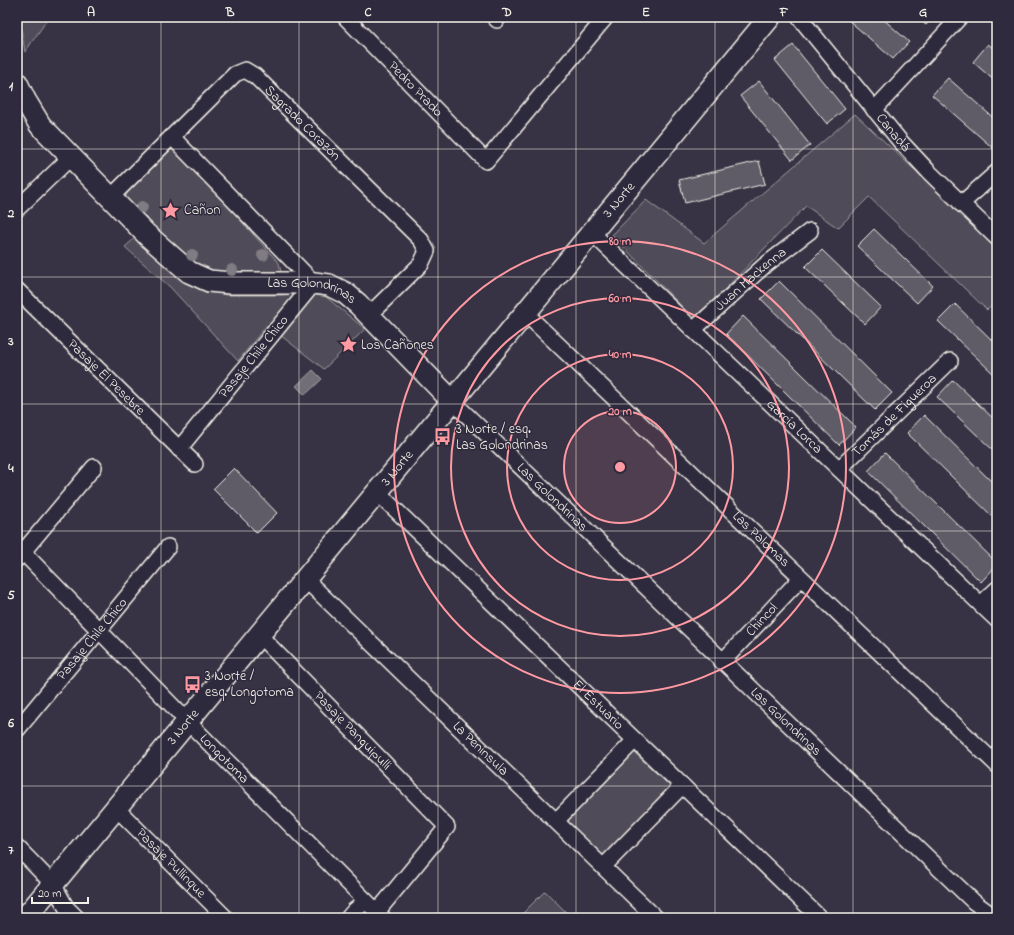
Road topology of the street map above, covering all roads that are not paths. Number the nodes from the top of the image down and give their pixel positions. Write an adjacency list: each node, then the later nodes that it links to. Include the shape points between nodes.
1 (345, 17): 2 (street, Pedro Prado, via 486,161)
2 (606, 17)
3 (799, 17): 7 (street, Canadá)
4 (960, 17): 7 (street)
5 (766, 18): 15 (street, 3 Norte)
6 (17, 83): 9 (street, Las Golondrinas, via 24,100 40,125)
7 (874, 110): 12 (street, Canadá)
8 (172, 138): 11 (street, Sagrado Corazón); 17 (street); 20 (street, Sagrado Corazón, via 235,74 245,70 255,76 421,240 427,252 420,264)
9 (72, 157): 11 (street, Las Golondrinas); 13 (street)
10 (997, 172): 12 (street)
11 (111, 197): 17 (street, Las Golondrinas, via 147,235 189,272 209,281)
12 (961, 204): 16 (street, Canadá)
13 (17, 210)
14 (810, 231): 21 (street, Juan Mackenna, via 764,266)
15 (592, 233): 19 (street, 3 Norte); 21 (street, García Lorca)
16 (997, 238)
17 (314, 283): 20 (street, Las Golondrinas, via 329,285 345,293); 24 (street, Pasaje Chile Chico)
18 (17, 290): 24 (street, Pasaje El Pesebre)
19 (525, 313): 23 (street, 3 Norte); 31 (street, Las Palomas)
20 (370, 315): 23 (street, Las Golondrinas)
21 (693, 330): 27 (street, García Lorca)
22 (950, 361): 27 (street, Tomás de Figueroa)
23 (452, 401): 28 (street, 3 Norte); 38 (street, Las Golondrinas)
24 (179, 449): 25 (street, Pasaje El Pesebre)
25 (195, 464)
26 (94, 467): 30 (street)
27 (839, 469): 34 (street, García Lorca)
28 (377, 492): 32 (street, 3 Norte); 41 (street, El Estuario)
29 (168, 547): 36 (street, Pasaje Chile Chico)
30 (19, 553): 36 (street, Longotoma)
31 (801, 578): 38 (street, Chincol); 42 (street, Las Palomas)
32 (305, 579): 37 (street, 3 Norte); 45 (street, La Península)
33 (997, 589): 34 (street)
34 (981, 604): 35 (street, García Lorca)
35 (997, 620)
36 (99, 631): 39 (street, Longotoma); 40 (street, Pasaje Chile Chico)
37 (259, 635): 39 (street, 3 Norte); 50 (street, Pasaje Panguipulli, via 447,827)
38 (722, 662): 57 (street, Las Golondrinas, via 974,902)
39 (187, 721): 44 (street, 3 Norte); 49 (street, Longotoma)
40 (17, 730)
41 (635, 740): 43 (street, El Estuario); 45 (street)
42 (997, 765)
43 (682, 786): 47 (street); 56 (street, El Estuario)
44 (116, 808): 48 (street, 3 Norte); 53 (street, Pasaje Pullinque)
45 (556, 821): 47 (street, La Península)
46 (17, 847): 48 (street)
47 (603, 867): 55 (street, La Península)
48 (53, 884): 51 (street, 3 Norte); 52 (street, via 66,907)
49 (366, 901): 50 (street, Longotoma); 54 (street)
50 (380, 915)
51 (25, 918)
52 (77, 918)
53 (226, 918)
54 (348, 918)
55 (656, 918)
56 (820, 918)
57 (996, 918)

